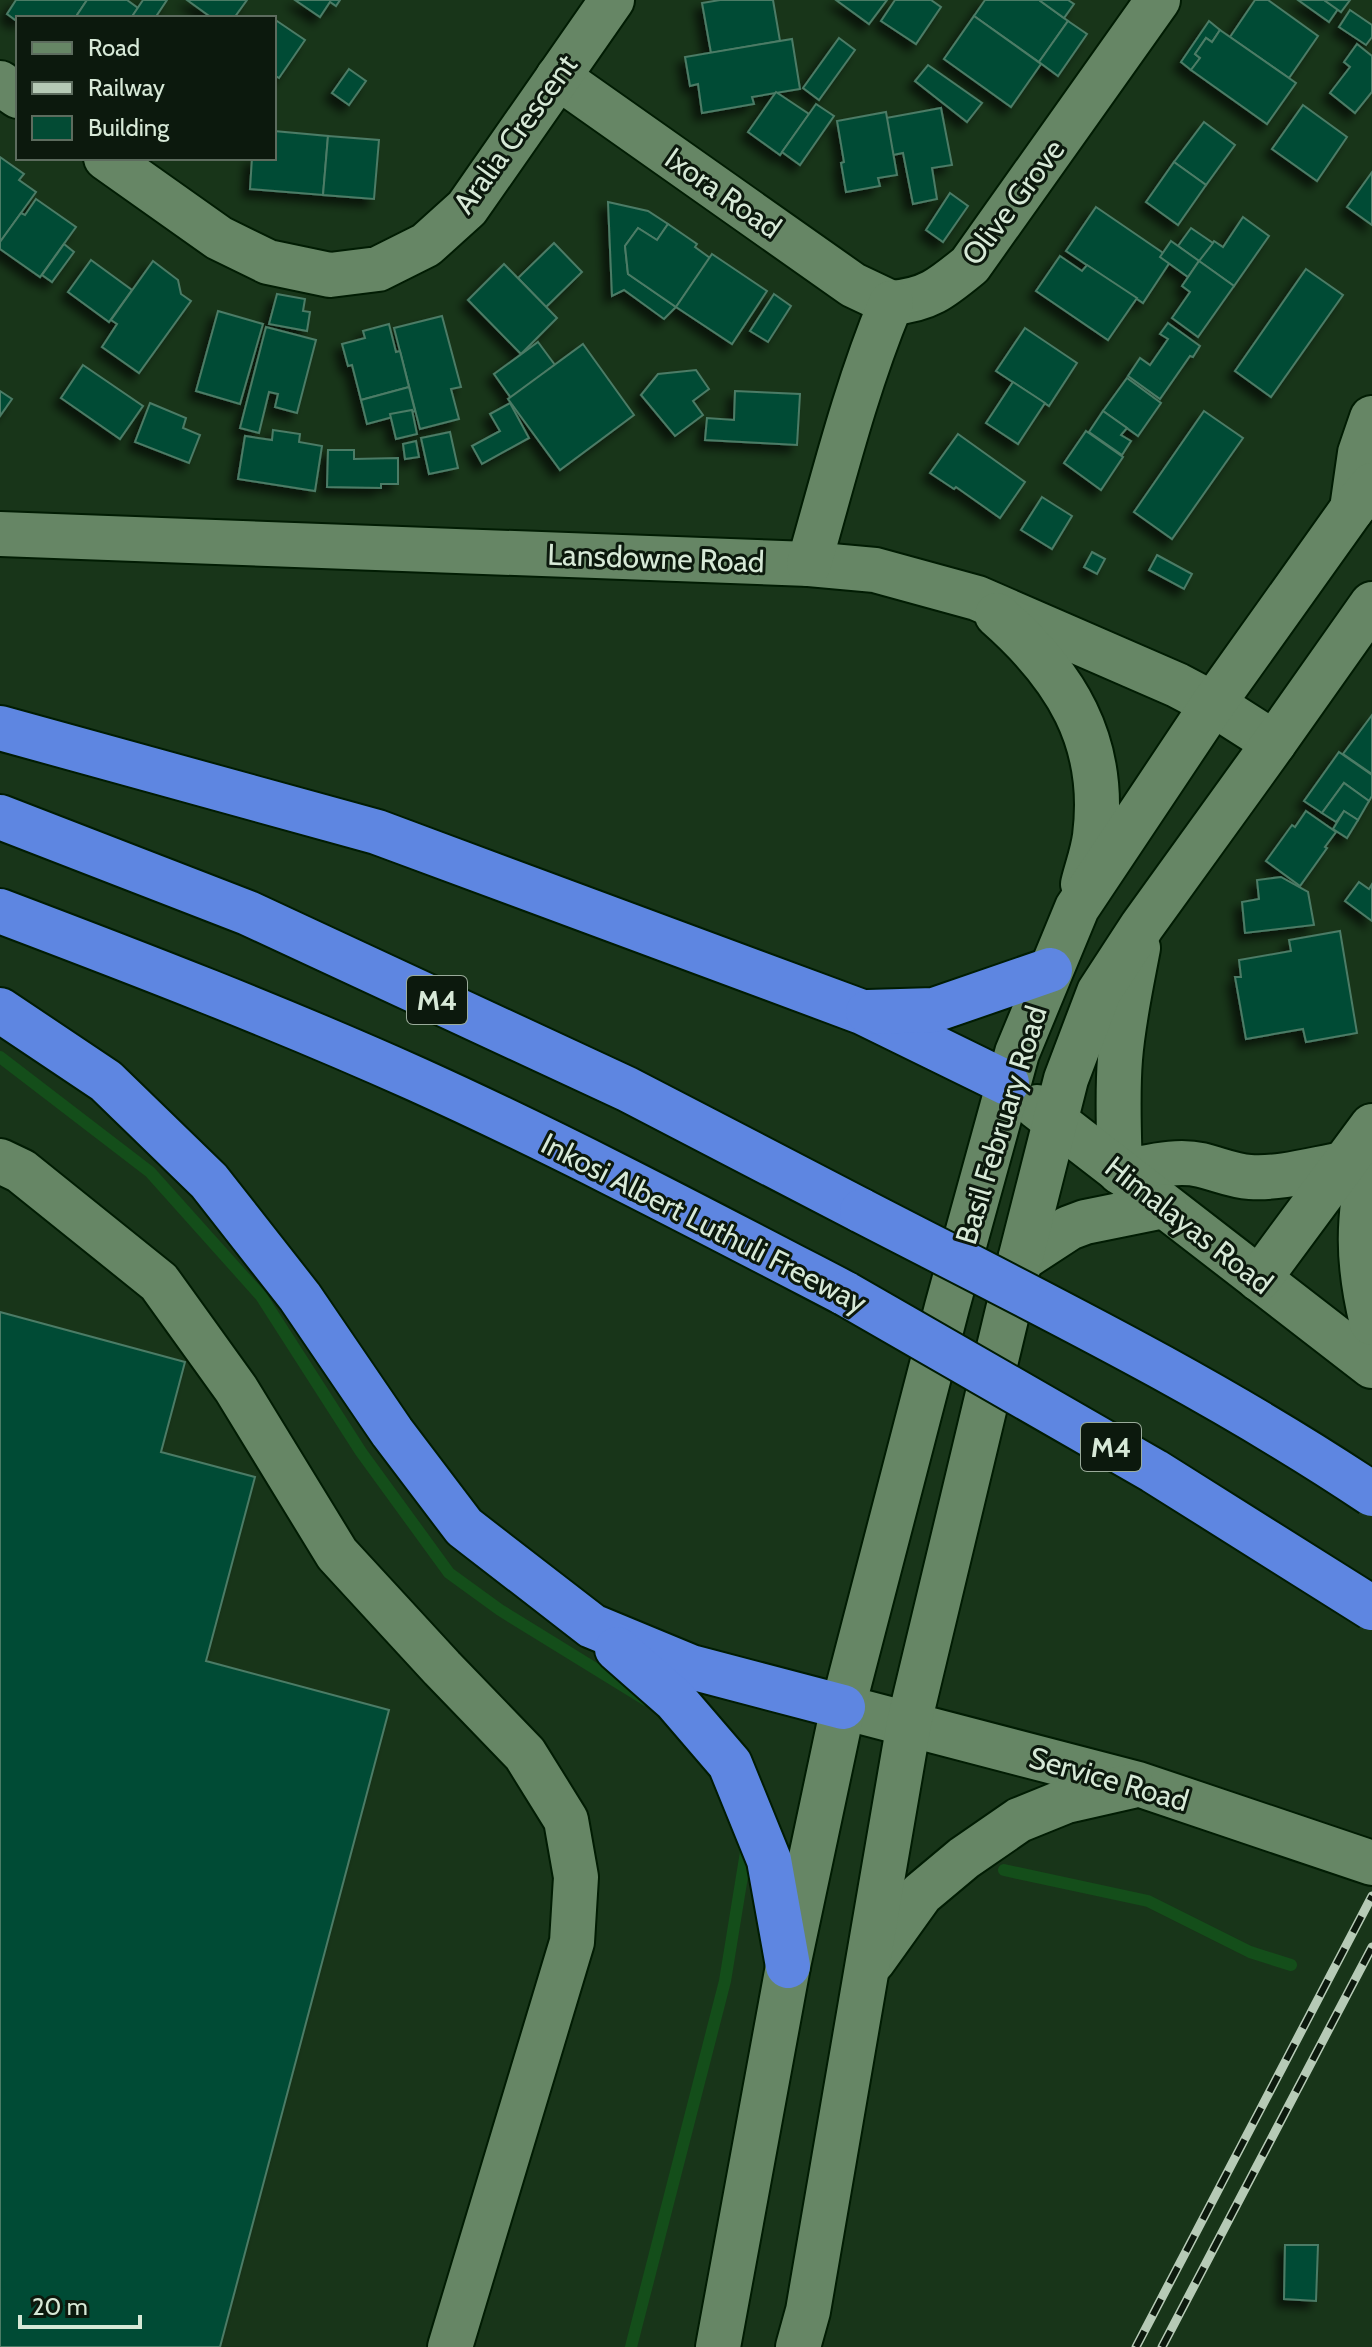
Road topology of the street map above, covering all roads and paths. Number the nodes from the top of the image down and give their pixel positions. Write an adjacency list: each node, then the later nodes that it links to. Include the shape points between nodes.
1 (612, 0): 3 (street, Aralia Crescent)
2 (1158, 0): 5 (street, Olive Grove, via 970,265 941,289)
3 (558, 77): 4 (street, Aralia Crescent, via 467,208 426,245 378,269 330,275 268,262 219,238); 5 (street, Ixora Road, via 853,285)
4 (109, 160)
5 (891, 303): 9 (street, via 864,374)
6 (1372, 418): 7 (street, via 1360,453)
7 (1362, 497): 12 (street, Basil February Road)
8 (0, 534): 9 (street, Lansdowne Road)
9 (809, 564): 10 (street, Lansdowne Road, via 875,570)
10 (977, 598): 12 (street, Lansdowne Road); 16 (street, via 1025,639 1052,671 1083,725 1097,796 1095,837)
11 (1372, 604): 14 (street, Basil February Road)
12 (1213, 704): 14 (street, Lansdowne Road); 16 (street, Basil February Road)
13 (0, 728): 21 (highway, via 377,832)
14 (1274, 743): 18 (street, Basil February Road)
15 (0, 817): 33 (highway, M4, bridge, via 248,913 627,1089 1144,1357)
16 (1077, 908): 19 (street, Basil February Road)
17 (0, 911): 34 (highway, Inkosi Albert Luthuli Freeway / M4, bridge, via 416,1079 615,1174 846,1294 1154,1471)
18 (1142, 926): 23 (street, Basil February Road, via 1099,992 1066,1079); 27 (street, via 1120,1058)
19 (1050, 970): 21 (highway, via 934,1010); 22 (street, Basil February Road)
20 (0, 1010): 35 (highway, via 106,1081 209,1181 300,1297 464,1527)
21 (862, 1012): 22 (highway)
22 (1007, 1083): 23 (street, Himalayas Road); 36 (street, Basil February Road)
23 (1057, 1124): 27 (street, Himalayas Road); 29 (street, Basil February Road)
24 (1372, 1126): 25 (street)
25 (1358, 1160): 27 (street, via 1262,1177 1180,1164); 30 (street); 31 (street, via 1359,1251)
26 (0, 1161): 42 (street, via 21,1171 159,1282 236,1389 337,1554 525,1754 566,1820 576,1877 572,1942)
27 (1120, 1172): 28 (street, Himalayas Road)
28 (1164, 1206): 29 (street, via 1085,1222); 30 (street, Himalayas Road)
29 (1020, 1260): 37 (street, Basil February Road)
30 (1259, 1279): 32 (street, Himalayas Road)
31 (1372, 1323)
32 (1372, 1366)
33 (1372, 1494)
34 (1372, 1608)
35 (592, 1626): 36 (highway, via 691,1667); 40 (highway, via 675,1700 730,1764 769,1860)
36 (843, 1707): 37 (street, Service Road); 40 (street, Basil February Road)
37 (909, 1723): 38 (street, Service Road); 41 (street, Basil February Road)
38 (1138, 1784): 39 (street, Service Road); 41 (street, via 1066,1801 1019,1820 921,1894)
39 (1353, 1856)
40 (788, 1966): 43 (street, Basil February Road)
41 (868, 1968): 44 (street, Basil February Road)
42 (450, 2347)
43 (718, 2347)
44 (798, 2347)

